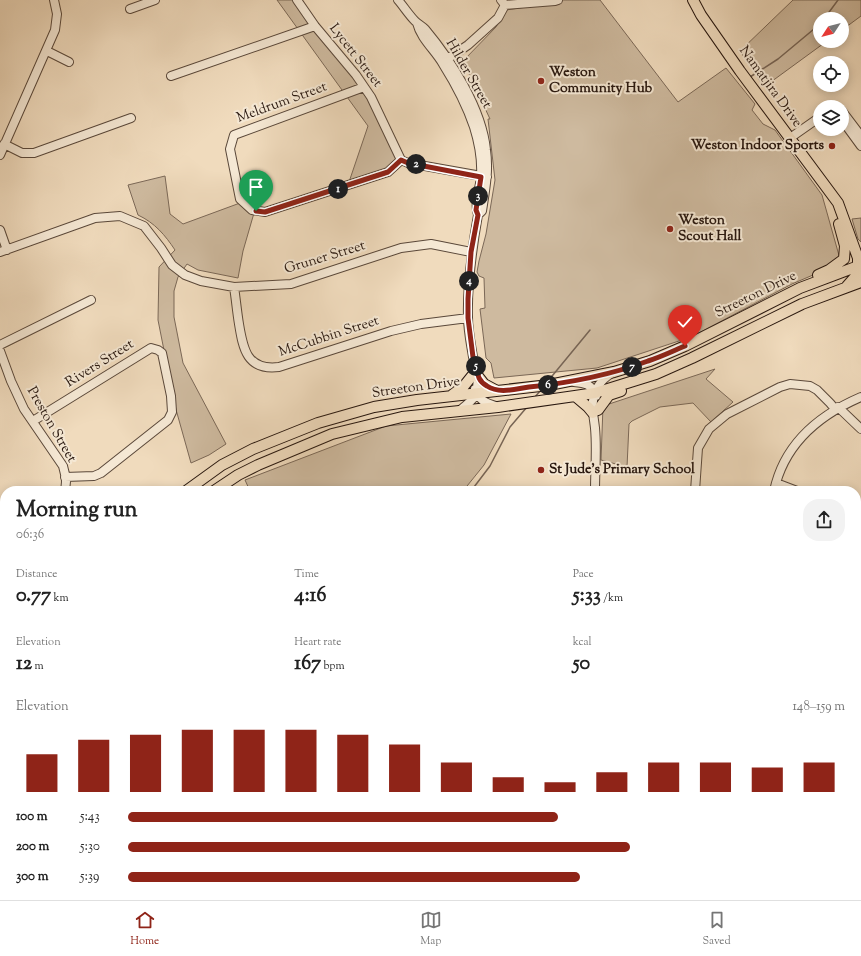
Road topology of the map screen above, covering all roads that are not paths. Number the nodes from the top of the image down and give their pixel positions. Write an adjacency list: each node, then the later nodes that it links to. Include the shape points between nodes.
1 (54, 0): 10 (street, via 57,14 56,30)
2 (156, 0): 8 (street)
3 (297, 0): 9 (street, Lycett Street)
4 (398, 0): 11 (street, Hilder Street, via 417,23 419,32)
5 (558, 0): 7 (street)
6 (693, 0): 20 (main road, Namatjira Drive, via 755,92)
7 (503, 2): 11 (street, via 498,18)
8 (130, 9)
9 (315, 26): 13 (street); 14 (street, Lycett Street)
10 (47, 51): 12 (street); 21 (street)
11 (445, 61): 25 (street, Hilder Street, via 478,116 486,150)
12 (69, 62)
13 (171, 76)
14 (364, 87): 24 (street, Lycett Street); 24 (street, Meldrum Street, via 234,135 230,150 240,199 252,210 265,212 388,172)
15 (131, 118): 21 (street, via 34,153 22,153)
16 (849, 120): 19 (street)
17 (813, 122): 20 (street)
18 (849, 130): 22 (street)
19 (861, 136)
20 (790, 138): 26 (main road, Namatjira Drive, via 838,203)
21 (4, 144): 23 (street)
22 (861, 146)
23 (0, 155)
24 (401, 160): 25 (street)
25 (484, 177): 30 (street, Hilder Street, via 482,211 478,215)
26 (842, 222): 28 (main road, via 850,228); 31 (main road, Namatjira Drive); 35 (main road, via 844,259 829,270 792,286)
27 (0, 230): 29 (street)
28 (861, 250)
29 (4, 251): 33 (street, Gruner Street, via 95,218 120,216 144,226 172,265 185,275 201,281)
30 (471, 252): 33 (street, Gruner Street, via 431,244 401,248 291,284); 37 (street, Hilder Street)
31 (860, 267): 34 (main road, via 855,278); 35 (main road, Streeton Drive, via 820,280)
32 (861, 282): 34 (main road, Streeton Drive)
33 (234, 287): 37 (street, McCubbin Street, via 245,351 251,360 268,368 279,367 391,331)
34 (845, 288): 41 (main road, Streeton Drive, via 802,304)
35 (781, 297): 40 (main road, Streeton Drive, via 685,346 650,361)
36 (91, 300): 38 (street)
37 (468, 318): 42 (street, Hilder Street, via 473,357 471,360)
38 (0, 345)
39 (0, 351): 54 (street, Preston Street, via 24,409)
40 (614, 372): 43 (main road, Streeton Drive); 45 (street, via 603,380)
41 (656, 374): 45 (main road, Streeton Drive); 53 (main road, via 649,382 609,395)
42 (475, 375): 44 (main road); 46 (street, Hilder Street); 47 (main road)
43 (569, 382): 44 (main road, Streeton Drive); 45 (street, via 585,383)
44 (497, 391): 46 (main road, Streeton Drive)
45 (595, 392): 48 (main road, Streeton Drive); 53 (street)
46 (476, 393): 47 (main road, Streeton Drive); 50 (street, via 482,401); 52 (street, via 471,403)
47 (450, 396): 58 (main road, Streeton Drive, via 374,407 318,423 253,449 222,465)
48 (575, 396): 50 (main road, Streeton Drive); 53 (main road)
49 (861, 397): 51 (street)
50 (498, 407): 52 (main road, Streeton Drive)
51 (836, 408): 55 (street); 61 (street, via 810,386 790,384 728,414 709,429 698,448); 62 (street, via 802,436 786,461)
52 (459, 411): 59 (main road, Streeton Drive, via 402,417 332,434 258,465)
53 (595, 411): 60 (street, via 598,422 595,428)
54 (33, 421): 56 (street, Preston Street, via 63,466); 56 (street, Rivers Street, via 151,348 162,353 171,396 172,412 168,420 101,473 94,476)
55 (861, 429)
56 (65, 477): 57 (street, Preston Street)
57 (66, 486)
58 (193, 486)
59 (222, 486)
60 (594, 486)
61 (696, 486)
62 (775, 486)

